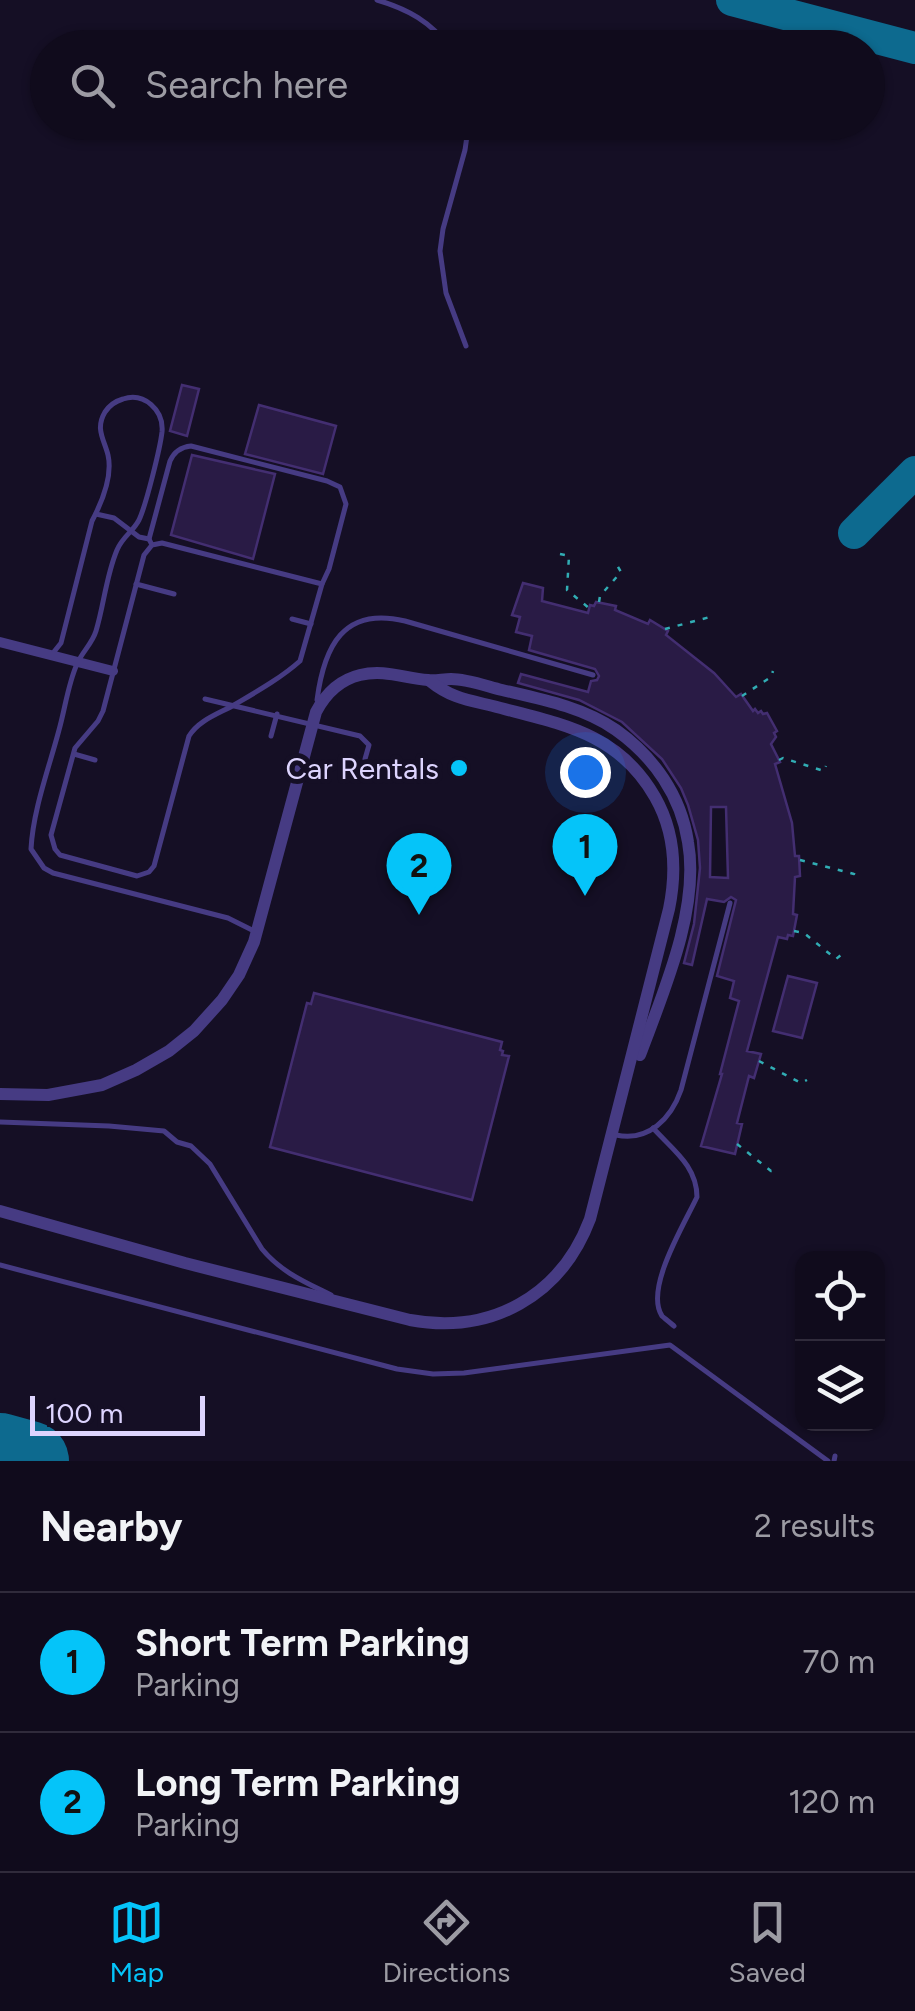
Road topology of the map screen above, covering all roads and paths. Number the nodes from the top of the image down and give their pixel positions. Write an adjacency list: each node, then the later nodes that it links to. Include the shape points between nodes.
1 (377, 0): 2 (lane)
2 (433, 30)
3 (467, 140): 4 (lane, via 440,251 446,293)
4 (466, 346)
5 (96, 514): 6 (lane); 6 (lane, via 108,476 99,430 104,413 124,398 144,400 157,410 162,432); 20 (lane, via 61,643)
6 (131, 532): 7 (lane); 21 (lane, via 116,551 95,636)
7 (150, 542): 10 (lane); 11 (lane); 11 (lane, via 172,454 192,446 340,487 346,504)
8 (560, 554): 14 (path, via 569,556 567,590)
9 (617, 565): 13 (path, via 621,572)
10 (136, 584): 12 (lane); 22 (lane)
11 (322, 584): 17 (lane)
12 (174, 594)
13 (599, 602)
14 (590, 608)
15 (709, 612): 18 (path, via 710,617)
16 (292, 620): 17 (lane)
17 (311, 624): 28 (lane, via 300,660)
18 (666, 629)
19 (0, 643): 20 (street)
20 (50, 655): 21 (street)
21 (77, 662): 22 (street); 41 (lane, via 32,842 36,860 53,873 228,918)
22 (113, 671): 32 (lane, via 98,721)
23 (773, 671): 26 (path)
24 (593, 675): 30 (lane, via 377,617 354,624 333,643)
25 (430, 681): 30 (street, via 384,672 354,676 330,690); 46 (street, via 447,694 600,740 631,764 660,806 674,884); 46 (street, via 481,684 594,717 633,742 672,793 688,842 690,890 664,992)
26 (742, 696)
27 (206, 699): 28 (lane)
28 (234, 704): 29 (lane); 32 (lane, via 189,736 157,859 142,875 68,859 55,849 52,835)
29 (277, 714): 30 (lane); 31 (lane)
30 (314, 718): 36 (lane, via 364,738); 41 (street)
31 (271, 736)
32 (73, 754): 33 (lane)
33 (95, 760)
34 (779, 760): 35 (path, via 824,771)
35 (826, 766)
36 (367, 768)
37 (800, 860): 38 (path, via 854,874)
38 (856, 867)
39 (730, 902): 48 (lane, via 676,1103)
40 (794, 931): 42 (path)
41 (256, 934): 45 (street, via 222,1000 169,1051 84,1090)
42 (841, 956)
43 (759, 1061): 44 (path)
44 (808, 1080)
45 (0, 1094)
46 (617, 1118): 49 (street)
47 (0, 1122): 54 (lane, via 164,1131 210,1164 278,1267)
48 (653, 1128): 49 (lane); 55 (lane, via 691,1168 698,1186 657,1292 662,1316)
49 (613, 1134): 54 (street, via 582,1240 535,1295 496,1315 454,1324)
50 (738, 1144): 51 (path)
51 (776, 1170)
52 (0, 1212): 54 (street)
53 (0, 1265): 57 (lane, via 415,1372 464,1373)
54 (352, 1305)
55 (674, 1326)
56 (680, 1344): 57 (lane)
57 (670, 1345): 58 (lane)
58 (832, 1460)

